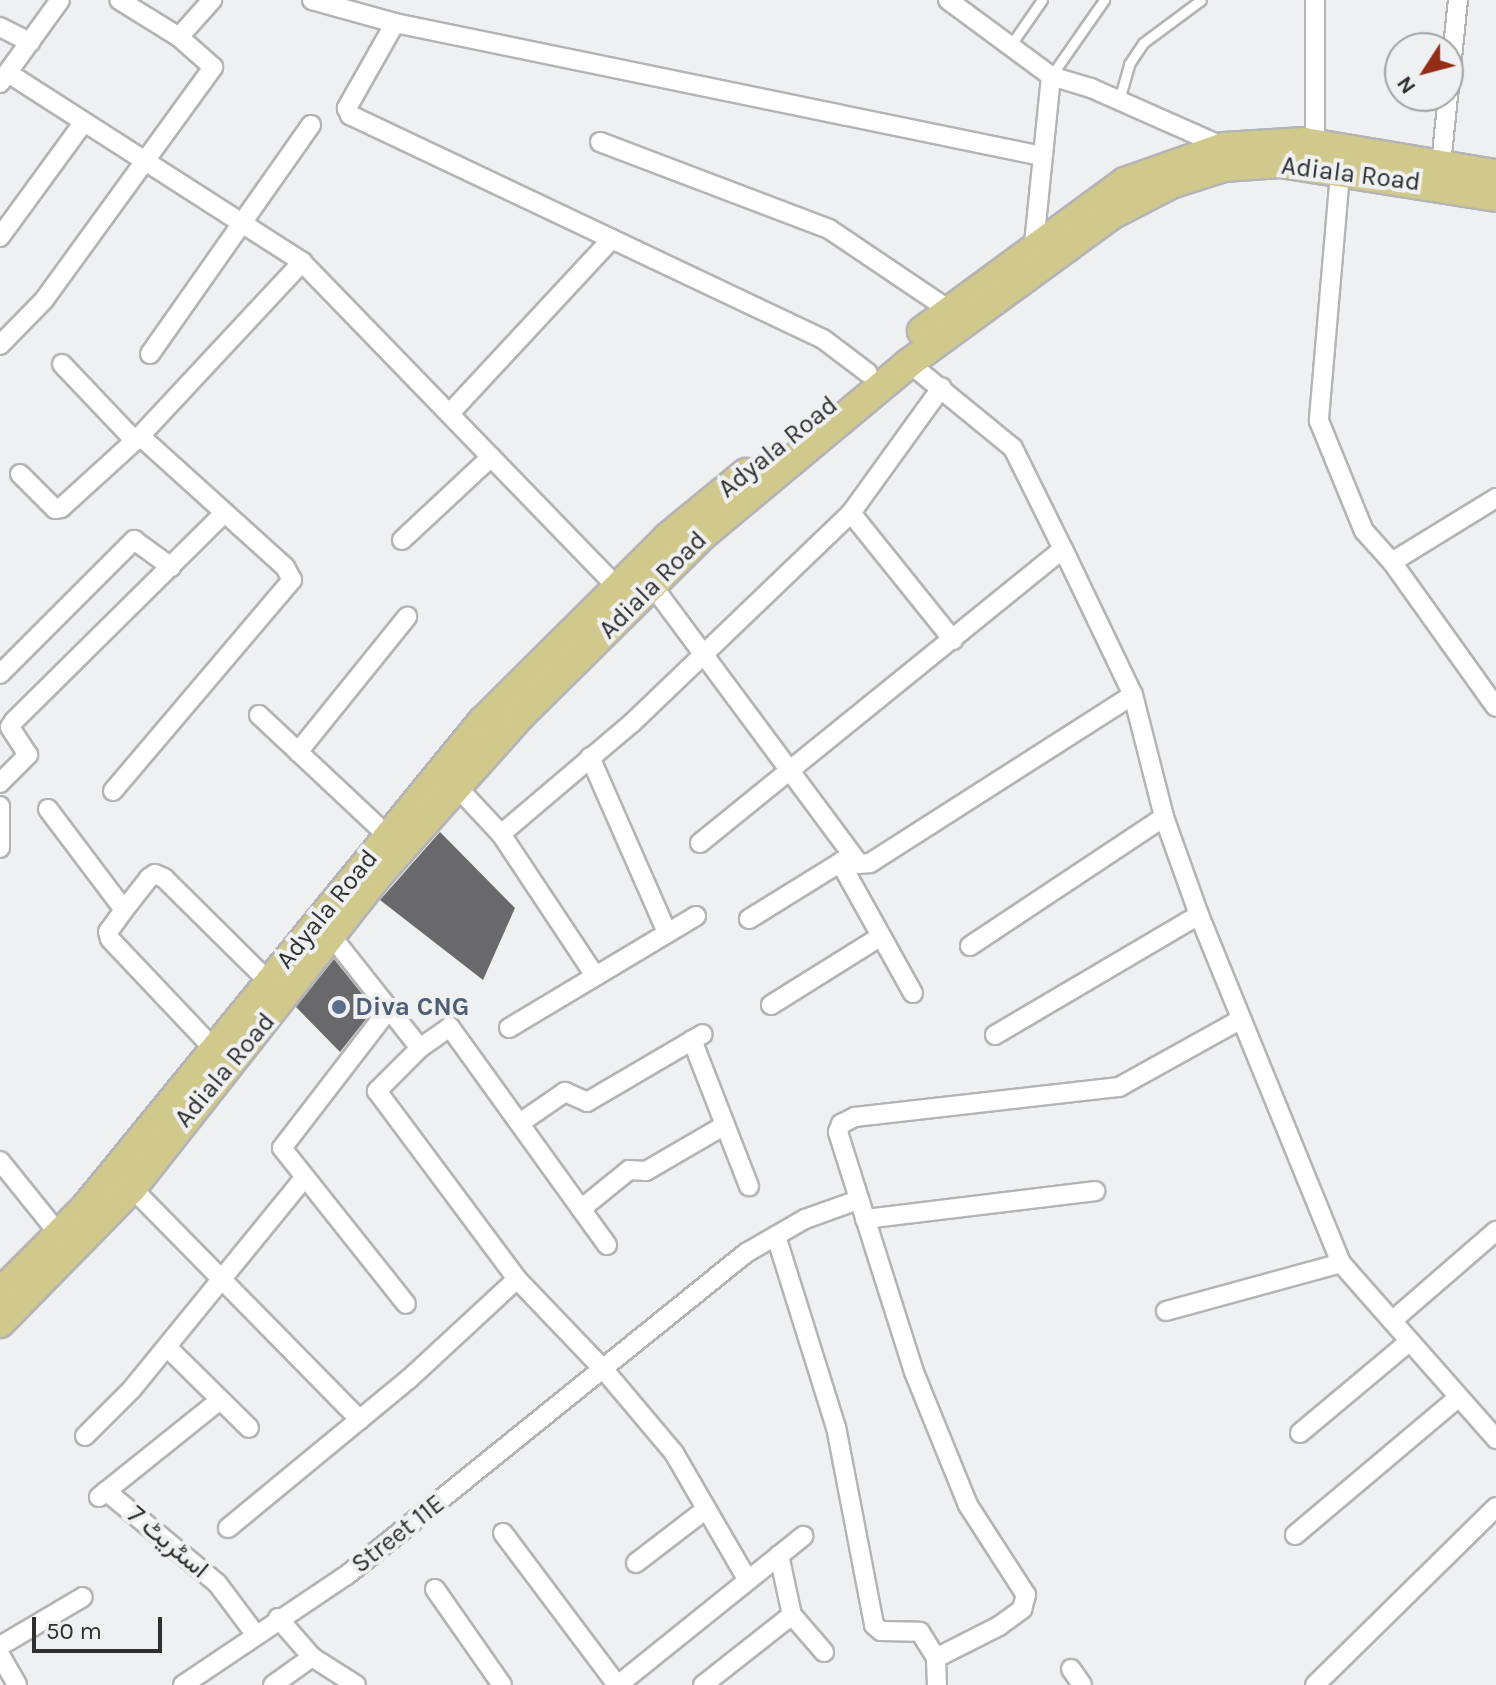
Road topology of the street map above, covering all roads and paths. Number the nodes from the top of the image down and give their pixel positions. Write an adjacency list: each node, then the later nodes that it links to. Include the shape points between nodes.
1 (60, 0): 14 (street)
2 (119, 0): 13 (street)
3 (212, 0): 13 (street)
4 (312, 0): 11 (street)
5 (948, 0): 15 (street)
6 (1042, 0): 15 (lane)
7 (1104, 0): 16 (lane)
8 (1201, 0): 18 (lane, via 1143,43 1129,64)
9 (1315, 0): 23 (street)
10 (1458, 0): 26 (street)
11 (395, 23): 24 (street); 31 (street, via 347,108 350,115)
12 (0, 27): 14 (street)
13 (179, 37): 25 (street, via 213,67)
14 (30, 42): 17 (street)
15 (1010, 46): 16 (street)
16 (1051, 76): 18 (street); 24 (street)
17 (4, 78): 19 (street)
18 (1119, 100): 22 (street)
19 (83, 123): 25 (street); 30 (street)
20 (311, 125): 29 (street)
21 (600, 142): 34 (street, via 829,229)
22 (1224, 147): 23 (main road, Adyala Road); 32 (main road, Adyala Road, via 1125,182)
23 (1332, 154): 26 (main road, Adyala Road); 28 (main road, Adiala Road); 37 (main road, Adiala Road, via 1224,167 1171,184 1111,215); 50 (street, via 1319,421 1364,531)
24 (1042, 156): 32 (street)
25 (141, 163): 29 (street); 35 (street, via 44,300)
26 (1441, 164): 27 (main road, Adyala Road)
27 (1496, 174)
28 (1496, 197)
29 (244, 225): 33 (street); 36 (street)
30 (0, 237)
31 (612, 239): 39 (street, via 823,339); 41 (street)
32 (1034, 244): 34 (main road, Adyala Road)
33 (302, 262): 41 (street); 42 (street)
34 (949, 310): 39 (main road, Adyala Road)
35 (0, 345)
36 (150, 354)
37 (909, 363): 40 (street); 52 (main road, Adiala Road, via 805,446)
38 (62, 364): 42 (street)
39 (868, 373): 53 (main road, Adyala Road, via 668,537)
40 (942, 387): 47 (street); 49 (street, via 1013,448)
41 (451, 412): 43 (street)
42 (137, 438): 44 (street, via 61,508 55,509); 46 (street)
43 (491, 457): 48 (street); 53 (street)
44 (20, 474)
45 (1496, 498): 50 (street)
46 (224, 513): 51 (street); 66 (street, via 292,580)
47 (851, 513): 55 (street); 56 (street)
48 (402, 540)
49 (1063, 549): 55 (street); 58 (street)
50 (1392, 562): 59 (street)
51 (171, 567): 57 (street, via 134,540); 64 (street, via 14,721 10,727 28,755)
52 (652, 585): 56 (street); 65 (main road, Adiala Road)
53 (617, 587): 71 (main road, Adyala Road, via 482,722)
54 (407, 617): 61 (street)
55 (953, 640): 63 (street)
56 (701, 655): 62 (street); 63 (street)
57 (0, 674)
58 (1133, 695): 69 (street); 74 (street, via 870,863)
59 (1496, 707)
60 (259, 715): 61 (street)
61 (298, 752): 71 (street)
62 (590, 757): 70 (street); 79 (street)
63 (791, 775): 72 (street); 74 (street)
64 (0, 783)
65 (457, 787): 70 (street); 81 (main road, Adiala Road, via 381,872)
66 (113, 791)
67 (0, 806): 73 (street)
68 (48, 809): 75 (street)
69 (1164, 817): 76 (street); 82 (street)
70 (501, 834): 83 (street)
71 (387, 835): 84 (main road, Adyala Road)
72 (700, 843)
73 (0, 848)
74 (844, 859): 78 (street); 80 (street)
75 (124, 910): 84 (street, via 149,878 164,878); 91 (street, via 108,932 110,939)
76 (1199, 915): 88 (street); 90 (street)
77 (696, 916): 79 (street)
78 (749, 919)
79 (667, 932): 83 (street)
80 (880, 937): 85 (street); 86 (street)
81 (333, 938): 87 (street); 98 (main road, Adiala Road)
82 (970, 946)
83 (594, 974): 89 (street)
84 (269, 982): 91 (main road, Adyala Road)
85 (913, 993)
86 (771, 1005)
87 (389, 1009): 92 (street); 96 (street, via 284,1144 284,1154)
88 (1240, 1020): 100 (street, via 1119,1087 855,1117 838,1132); 107 (street)
89 (509, 1028)
90 (995, 1035)
91 (213, 1048): 104 (main road, Adyala Road)
92 (420, 1048): 93 (street, via 450,1027); 109 (street, via 377,1091)
93 (520, 1123): 94 (street, via 565,1092 587,1102 698,1037); 101 (street)
94 (725, 1125): 97 (street); 101 (street, via 646,1171 629,1170)
95 (0, 1161): 104 (street)
96 (303, 1179): 108 (street); 111 (street)
97 (749, 1186)
98 (132, 1188): 108 (street); 114 (main road, Adiala Road)
99 (1095, 1191): 102 (street)
100 (858, 1200): 102 (street); 105 (street, Street 11E)
101 (581, 1209): 106 (street)
102 (865, 1219): 143 (street, via 914,1372 968,1505 1026,1595 1022,1609 999,1626)
103 (1496, 1231): 113 (street)
104 (59, 1234): 110 (main road, Adyala Road)
105 (776, 1236): 117 (street, Street 11E, via 746,1253); 143 (street, via 836,1427 874,1625 881,1631 920,1632)
106 (607, 1245)
107 (1341, 1263): 112 (street); 113 (street)
108 (222, 1279): 116 (street); 120 (street)
109 (517, 1279): 117 (street); 120 (street)
110 (0, 1293)
111 (406, 1304)
112 (1166, 1311)
113 (1392, 1321): 115 (street)
114 (0, 1323)
115 (1410, 1341): 118 (street); 122 (street)
116 (167, 1347): 119 (street); 123 (street)
117 (605, 1371): 126 (street, via 674,1453); 137 (street, Street 11E, via 347,1575)
118 (1459, 1397): 124 (street); 129 (street)
119 (220, 1400): 121 (street); 138 (street, اسٹریٹ 7, via 101,1495 217,1583)
120 (360, 1420): 127 (street)
121 (249, 1428)
122 (1300, 1433)
123 (85, 1436)
124 (1496, 1439)
125 (1496, 1507): 155 (street)
126 (706, 1509): 132 (street); 133 (street)
127 (228, 1528)
128 (503, 1533): 151 (street)
129 (1295, 1535)
130 (803, 1536): 131 (street)
131 (779, 1555): 133 (street); 136 (street)
132 (636, 1563)
133 (747, 1579): 145 (street)
134 (435, 1589): 150 (street)
135 (83, 1597): 139 (street)
136 (792, 1615): 140 (street); 152 (street)
137 (278, 1618): 138 (street, Street 11E); 142 (street)
138 (256, 1635): 147 (street, Street 11E)
139 (0, 1646)
140 (824, 1652)
141 (0, 1655): 146 (street)
142 (312, 1657): 148 (street); 149 (street)
143 (936, 1658): 153 (street)
144 (1071, 1669): 154 (street)
145 (642, 1677): 151 (street)
146 (17, 1685)
147 (183, 1685)
148 (273, 1685)
149 (356, 1685)
150 (502, 1685)
151 (618, 1685)
152 (703, 1685)
153 (937, 1685)
154 (1082, 1685)
155 (1315, 1685)

